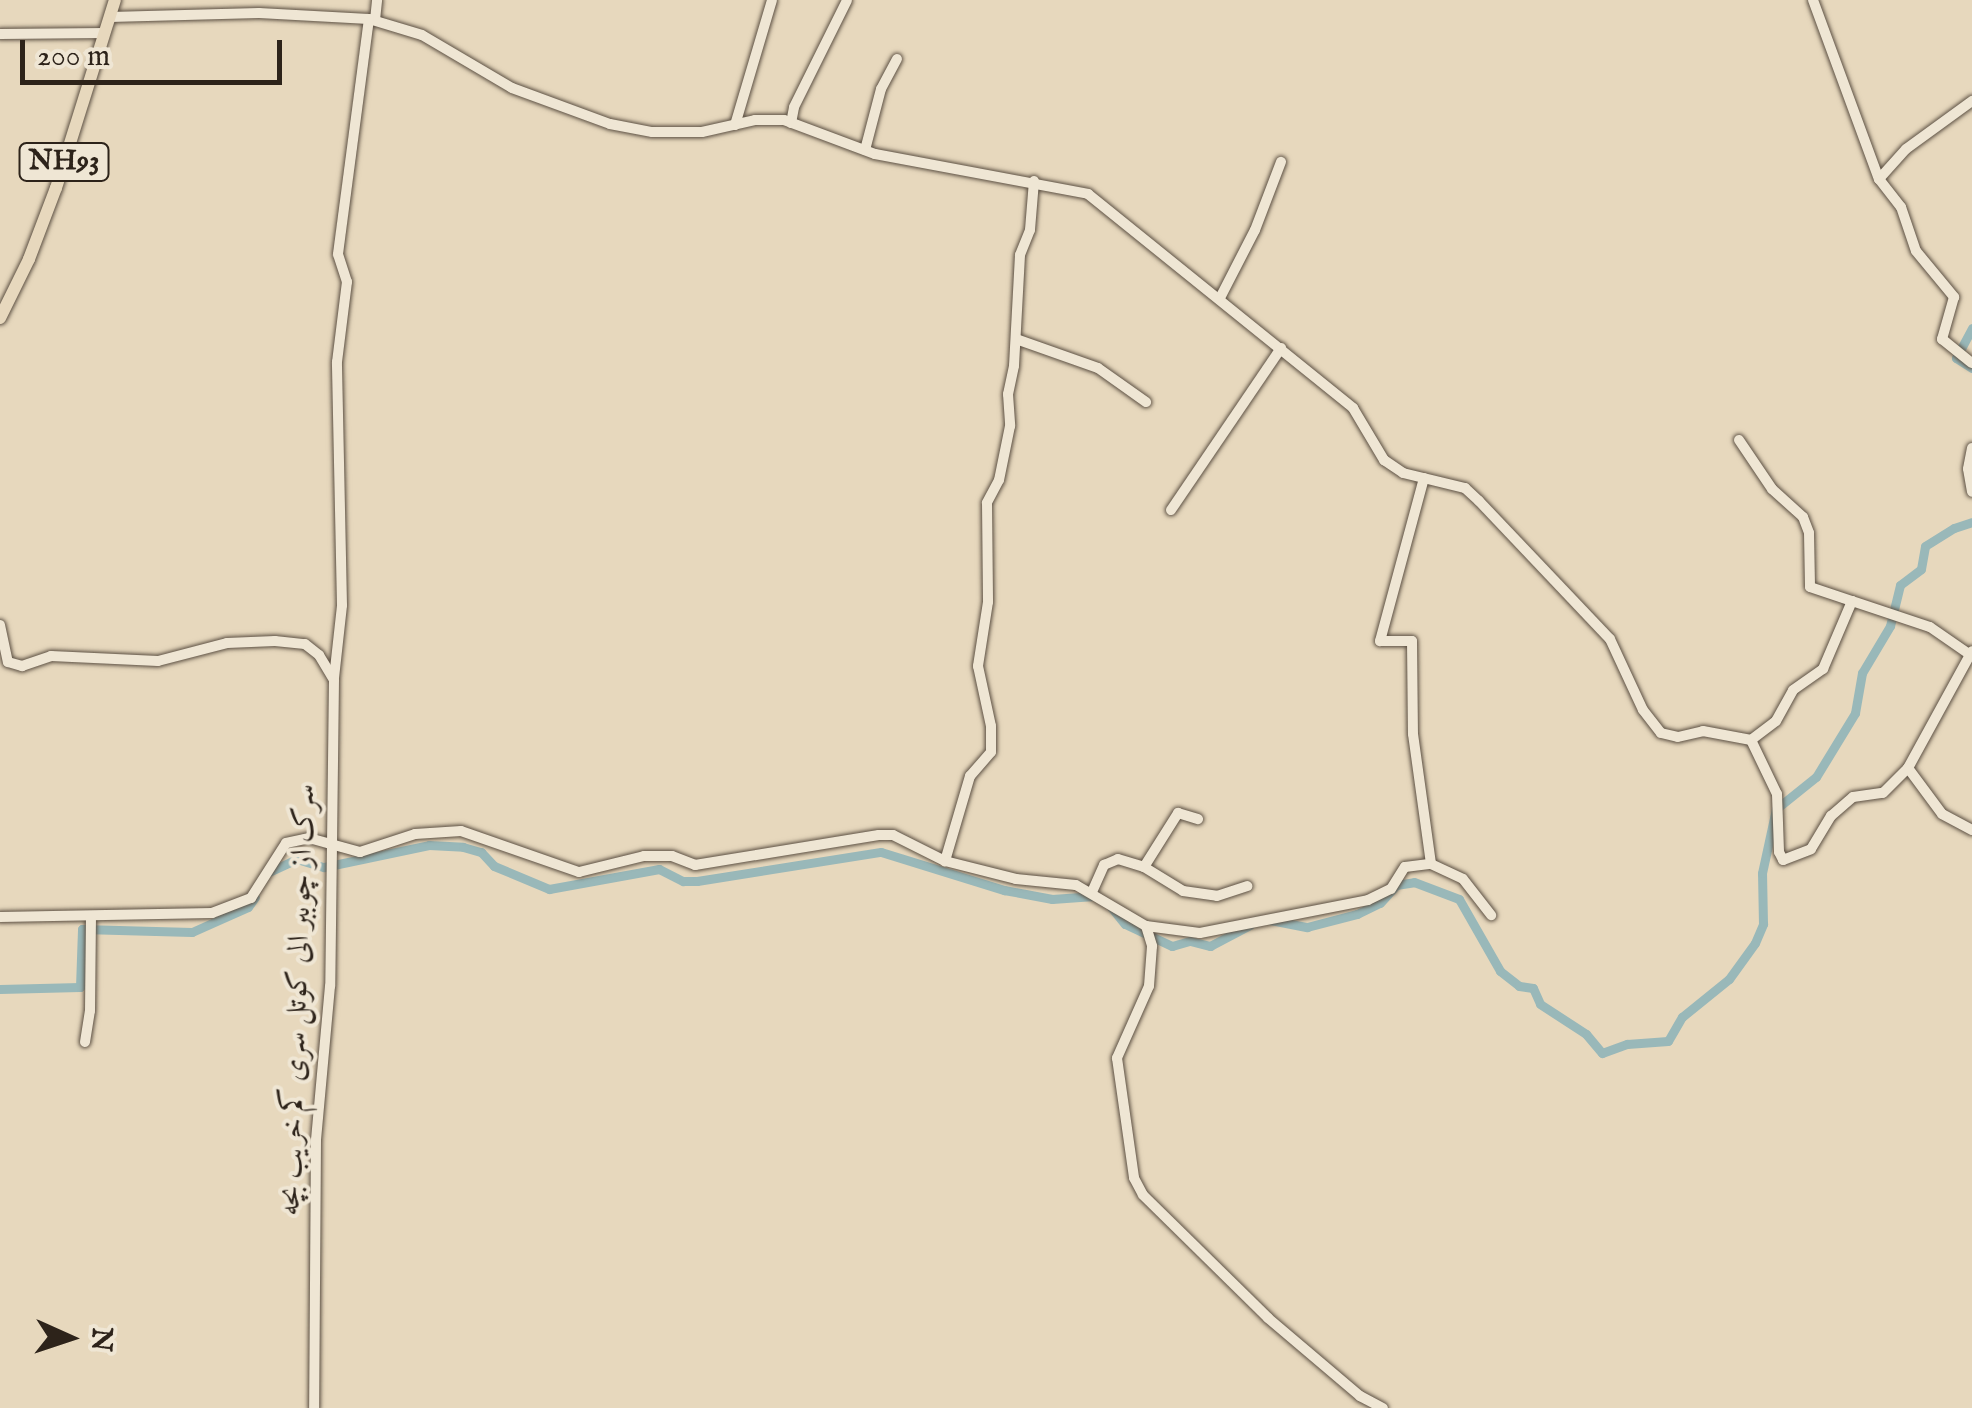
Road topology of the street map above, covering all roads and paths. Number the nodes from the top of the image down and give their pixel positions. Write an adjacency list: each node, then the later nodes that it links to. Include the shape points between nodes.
1 (115, 0): 6 (main road, NH93)
2 (377, 0): 7 (street, سرک از چوببر الی کوتل سری کم خریب بچه)
3 (772, 0): 13 (street)
4 (847, 0): 12 (street)
5 (1814, 0): 16 (street)
6 (110, 17): 7 (street, via 259,13); 8 (main road, NH93)
7 (372, 20): 13 (street, via 435,42 512,88 610,124 652,132); 32 (street, سرک از چوببر الی کوتل سری کم خریب بچه, via 338,254 347,282 337,362 342,605)
8 (106, 33): 9 (street); 19 (main road, NH93, via 30,259)
9 (0, 34)
10 (897, 60): 14 (street, via 881,89)
11 (1972, 101): 16 (street, via 1906,149)
12 (791, 123): 13 (street); 14 (street)
13 (735, 125)
14 (865, 150): 17 (street)
15 (1280, 162): 18 (street)
16 (1879, 179): 22 (street, via 1902,207 1916,251 1954,297 1942,339)
17 (1034, 181): 18 (street, via 1107,205); 20 (street, via 1030,230 1020,255)
18 (1220, 298): 21 (street)
19 (0, 318)
20 (1016, 339): 23 (street, via 1098,368); 38 (street, via 1010,426 987,504 988,602 978,666 991,752 970,776)
21 (1281, 348): 26 (street, via 1352,408 1384,460); 28 (street)
22 (1972, 363)
23 (1146, 402)
24 (1738, 440): 29 (street, via 1772,489 1803,516 1810,588)
25 (1972, 448): 27 (street)
26 (1424, 478): 33 (street, via 1465,488 1610,640 1643,710 1661,732); 39 (street, via 1380,641 1412,641 1413,734)
27 (1972, 492)
28 (1171, 510)
29 (1852, 601): 31 (street, via 1930,627); 33 (street, via 1823,669 1793,690 1776,721)
30 (0, 624): 32 (street, via 8,662 22,666 51,656 158,661 275,641 305,644)
31 (1970, 652): 34 (street)
32 (334, 680): 37 (street, سرک از چوببر الی کوتل سری کم خریب بچه)
33 (1751, 740): 34 (street, via 1777,794 1783,860 1811,848 1853,797 1883,793)
34 (1908, 768): 36 (street, via 1942,814)
35 (1198, 819): 40 (street, via 1178,813)
36 (1972, 830)
37 (331, 843): 38 (street, via 360,852 415,834 461,831 579,872 644,856 672,856 695,866 894,835); 44 (street, via 286,843 251,898 212,914); 48 (street, سرک از چوببر الی کوتل سری کم خریب بچه, via 330,986 316,1140)
38 (944, 860): 42 (street)
39 (1431, 864): 43 (street, via 1462,878); 46 (street, via 1405,867 1391,889 1368,900 1200,933)
40 (1144, 867): 41 (street, via 1204,896); 42 (street, via 1109,860)
41 (1247, 886)
42 (1092, 892): 46 (street)
43 (1491, 915)
44 (92, 917): 45 (street); 47 (street)
45 (0, 918)
46 (1146, 926): 49 (street, via 1150,986 1117,1058 1134,1178 1143,1195 1268,1318)
47 (85, 1042)
48 (314, 1408)
49 (1383, 1408)

